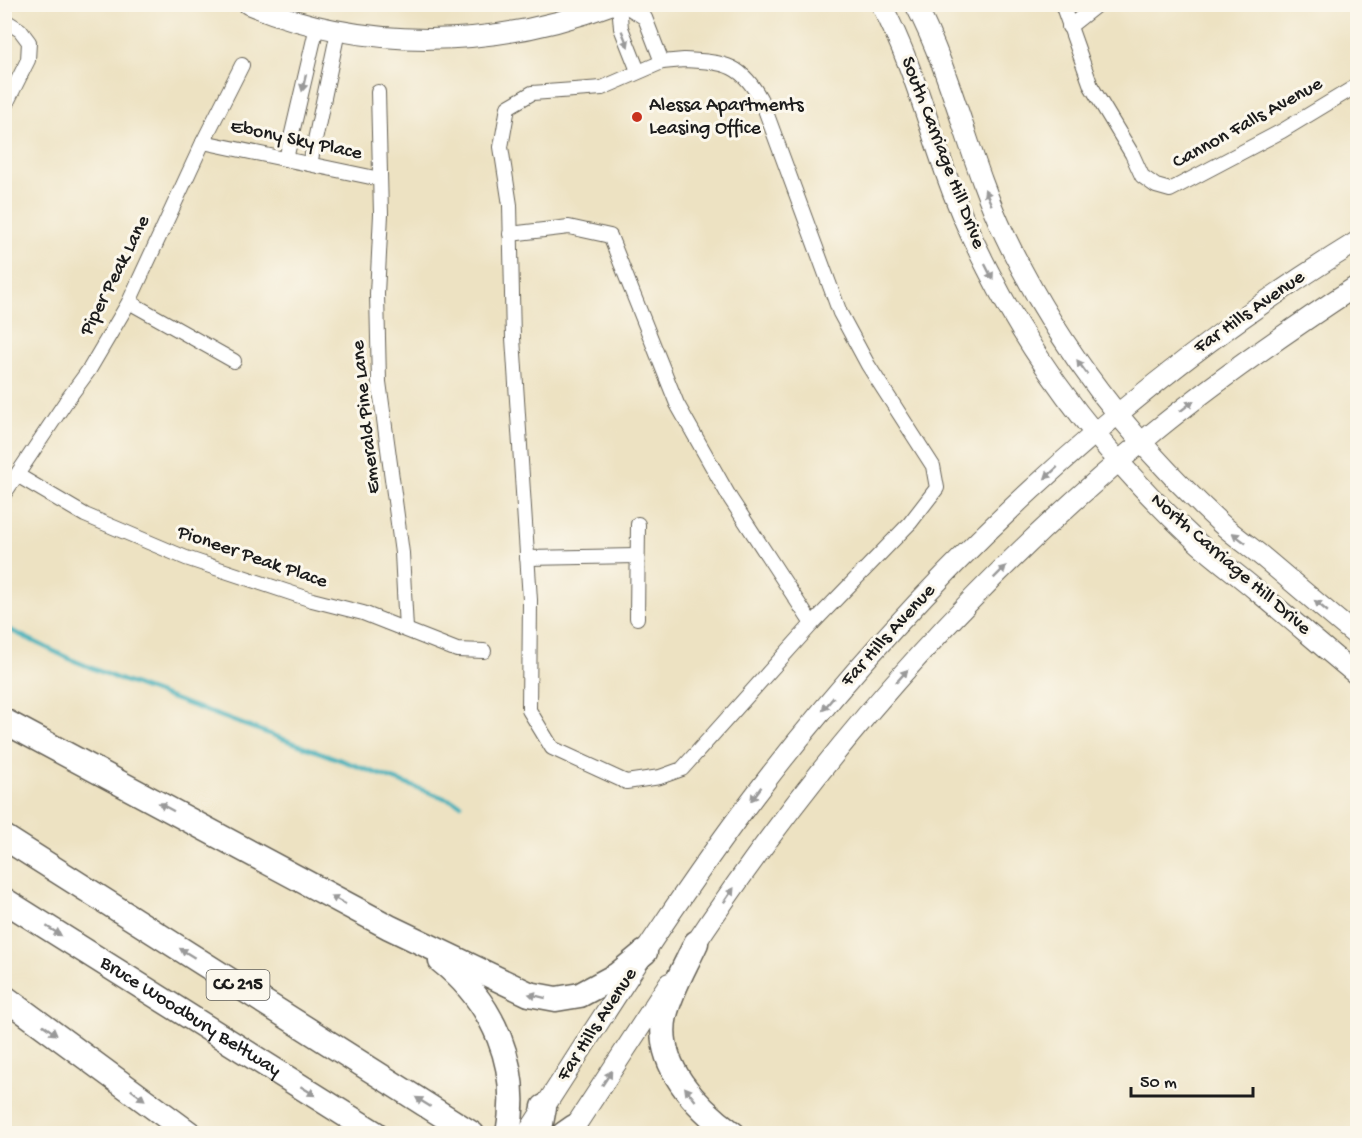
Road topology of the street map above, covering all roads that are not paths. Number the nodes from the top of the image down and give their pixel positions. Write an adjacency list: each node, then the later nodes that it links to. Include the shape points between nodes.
1 (248, 4): 9 (main road)
2 (613, 4): 11 (main road, via 555,24 472,38 400,40)
3 (621, 4): 12 (street, via 645,18); 14 (street, one-way to 14, via 621,28)
4 (881, 4): 28 (main road, South Carriage Hill Drive, one-way to 28, via 905,54 946,176 987,268 1038,357)
5 (915, 4): 27 (main road, South Carriage Hill Drive, one-way to 5, via 1081,366 1018,263 985,189 937,52)
6 (1062, 4): 10 (street)
7 (1098, 4): 10 (street)
8 (4, 21): 17 (street, via 20,30 29,42 28,60)
9 (317, 26): 11 (main road); 19 (street, one-way to 19)
10 (1069, 27): 15 (street, Cannon Falls Avenue, via 1091,86 1142,176 1170,190 1282,131)
11 (338, 31): 20 (street)
12 (662, 62): 14 (street); 35 (street, via 715,62 740,71 754,85 840,313 868,365 933,466 937,488 931,496 910,523)
13 (242, 65): 18 (street, Piper Peak Lane)
14 (639, 71): 22 (street, via 602,88 532,93 508,107 501,147)
15 (1358, 85)
16 (378, 92): 21 (street, Emerald Pine Lane)
17 (4, 108)
18 (203, 142): 19 (street, Ebony Sky Place); 25 (street, Piper Peak Lane)
19 (286, 159): 20 (street, Ebony Sky Place)
20 (310, 164): 21 (street, Ebony Sky Place)
21 (380, 179): 36 (street, Emerald Pine Lane, via 379,382 402,554)
22 (510, 234): 33 (street); 35 (street, via 569,227 610,236 677,404 730,498)
23 (1358, 240): 27 (main road, Far Hills Avenue, via 1207,343)
24 (1358, 285): 27 (main road, Far Hills Avenue, one-way to 24, via 1266,347)
25 (129, 302): 26 (street); 29 (street, Piper Peak Lane, via 90,370)
26 (234, 361)
27 (1130, 428): 28 (main road, Far Hills Avenue); 28 (main road, Far Hills Avenue); 37 (main road, North Carriage Hill Drive, one-way to 27, via 1214,517)
28 (1106, 448): 39 (main road, North Carriage Hill Drive, via 1213,556); 44 (main road, Far Hills Avenue, one-way to 28, via 805,792 893,686 1020,551); 45 (main road, Far Hills Avenue, one-way to 45, via 976,544 873,652 760,789)
29 (17, 475): 30 (street, Piper Peak Lane); 36 (street, Pioneer Peak Place, via 85,515 186,558)
30 (4, 494)
31 (638, 524): 32 (street)
32 (637, 556): 33 (street); 34 (street)
33 (527, 558): 35 (street, via 529,710 552,748 626,782 682,769)
34 (637, 618)
35 (812, 624)
36 (406, 629): 38 (street, Pioneer Peak Place, via 457,650)
37 (1358, 637)
38 (484, 651)
39 (1358, 676)
40 (4, 721): 43 (highway, one-way to 40)
41 (4, 837): 51 (highway, CC 215, one-way to 41)
42 (4, 900): 50 (highway, Bruce Woodbury Beltway / CC 215, one-way to 50)
43 (389, 927): 45 (highway, one-way to 43, via 626,969 587,992 568,998 543,998); 52 (highway, via 442,962 473,993 490,1019 501,1042 512,1087)
44 (696, 943): 49 (main road, Far Hills Avenue, one-way to 44); 55 (highway, one-way to 44, via 688,1094 674,1070 665,1041 669,1003)
45 (645, 952): 47 (main road, Far Hills Avenue)
46 (4, 997): 48 (highway, one-way to 48)
47 (544, 1107): 53 (main road, Far Hills Avenue); 54 (highway)
48 (186, 1131)
49 (570, 1131)
50 (376, 1134)
51 (472, 1134)
52 (508, 1134)
53 (527, 1134)
54 (539, 1134)
55 (733, 1134)

